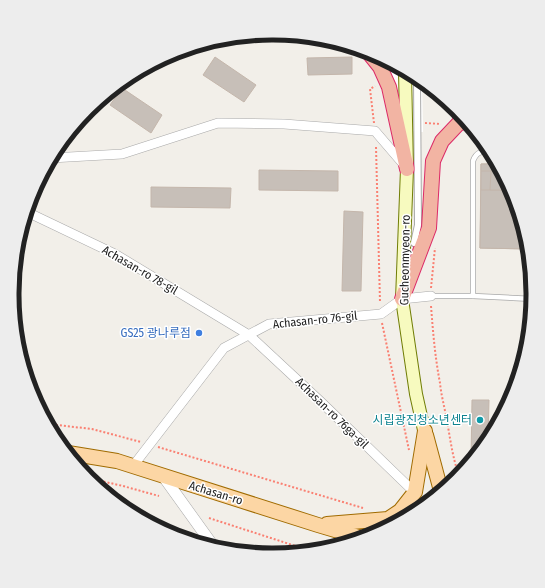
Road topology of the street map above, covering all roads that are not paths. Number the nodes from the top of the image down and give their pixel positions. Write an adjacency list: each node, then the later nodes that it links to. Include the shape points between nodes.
1 (377, 63): 8 (highway)
2 (406, 78): 4 (main road, Gucheonmyeon-ro)
3 (416, 85): 4 (street)
4 (411, 122): 8 (main road, Gucheonmyeon-ro); 10 (street, via 418,225)
5 (460, 123): 13 (highway, via 442,141 433,161 429,228)
6 (482, 151): 12 (lane, via 473,161)
7 (59, 158): 8 (street, via 122,154 218,123 284,124 375,131)
8 (407, 169): 13 (main road, Gucheonmyeon-ro)
9 (32, 214): 15 (street, Achasan-ro 78-gil, via 115,254)
10 (414, 243)
11 (431, 296): 12 (lane); 13 (street)
12 (473, 296): 14 (lane)
13 (402, 299): 15 (street, Achasan-ro 76-gil, via 381,314 269,324); 16 (main road, Gucheonmyeon-ro, via 416,394)
14 (526, 299)
15 (249, 335): 18 (street, Achasan-ro 76-gil, via 224,348); 22 (street, Achasan-ro 76ga-gil)
16 (425, 431): 20 (main road); 21 (main road, Gucheonmyeon-ro); 22 (main road)
17 (76, 454): 18 (main road, Achasan-ro)
18 (133, 466): 19 (main road, Achasan-ro)
19 (163, 476): 23 (main road, Achasan-ro); 25 (street)
20 (440, 485)
21 (435, 489)
22 (415, 492): 23 (main road, via 400,511 388,519)
23 (318, 525): 24 (main road, Achasan-ro)
24 (351, 535)
25 (209, 539)

